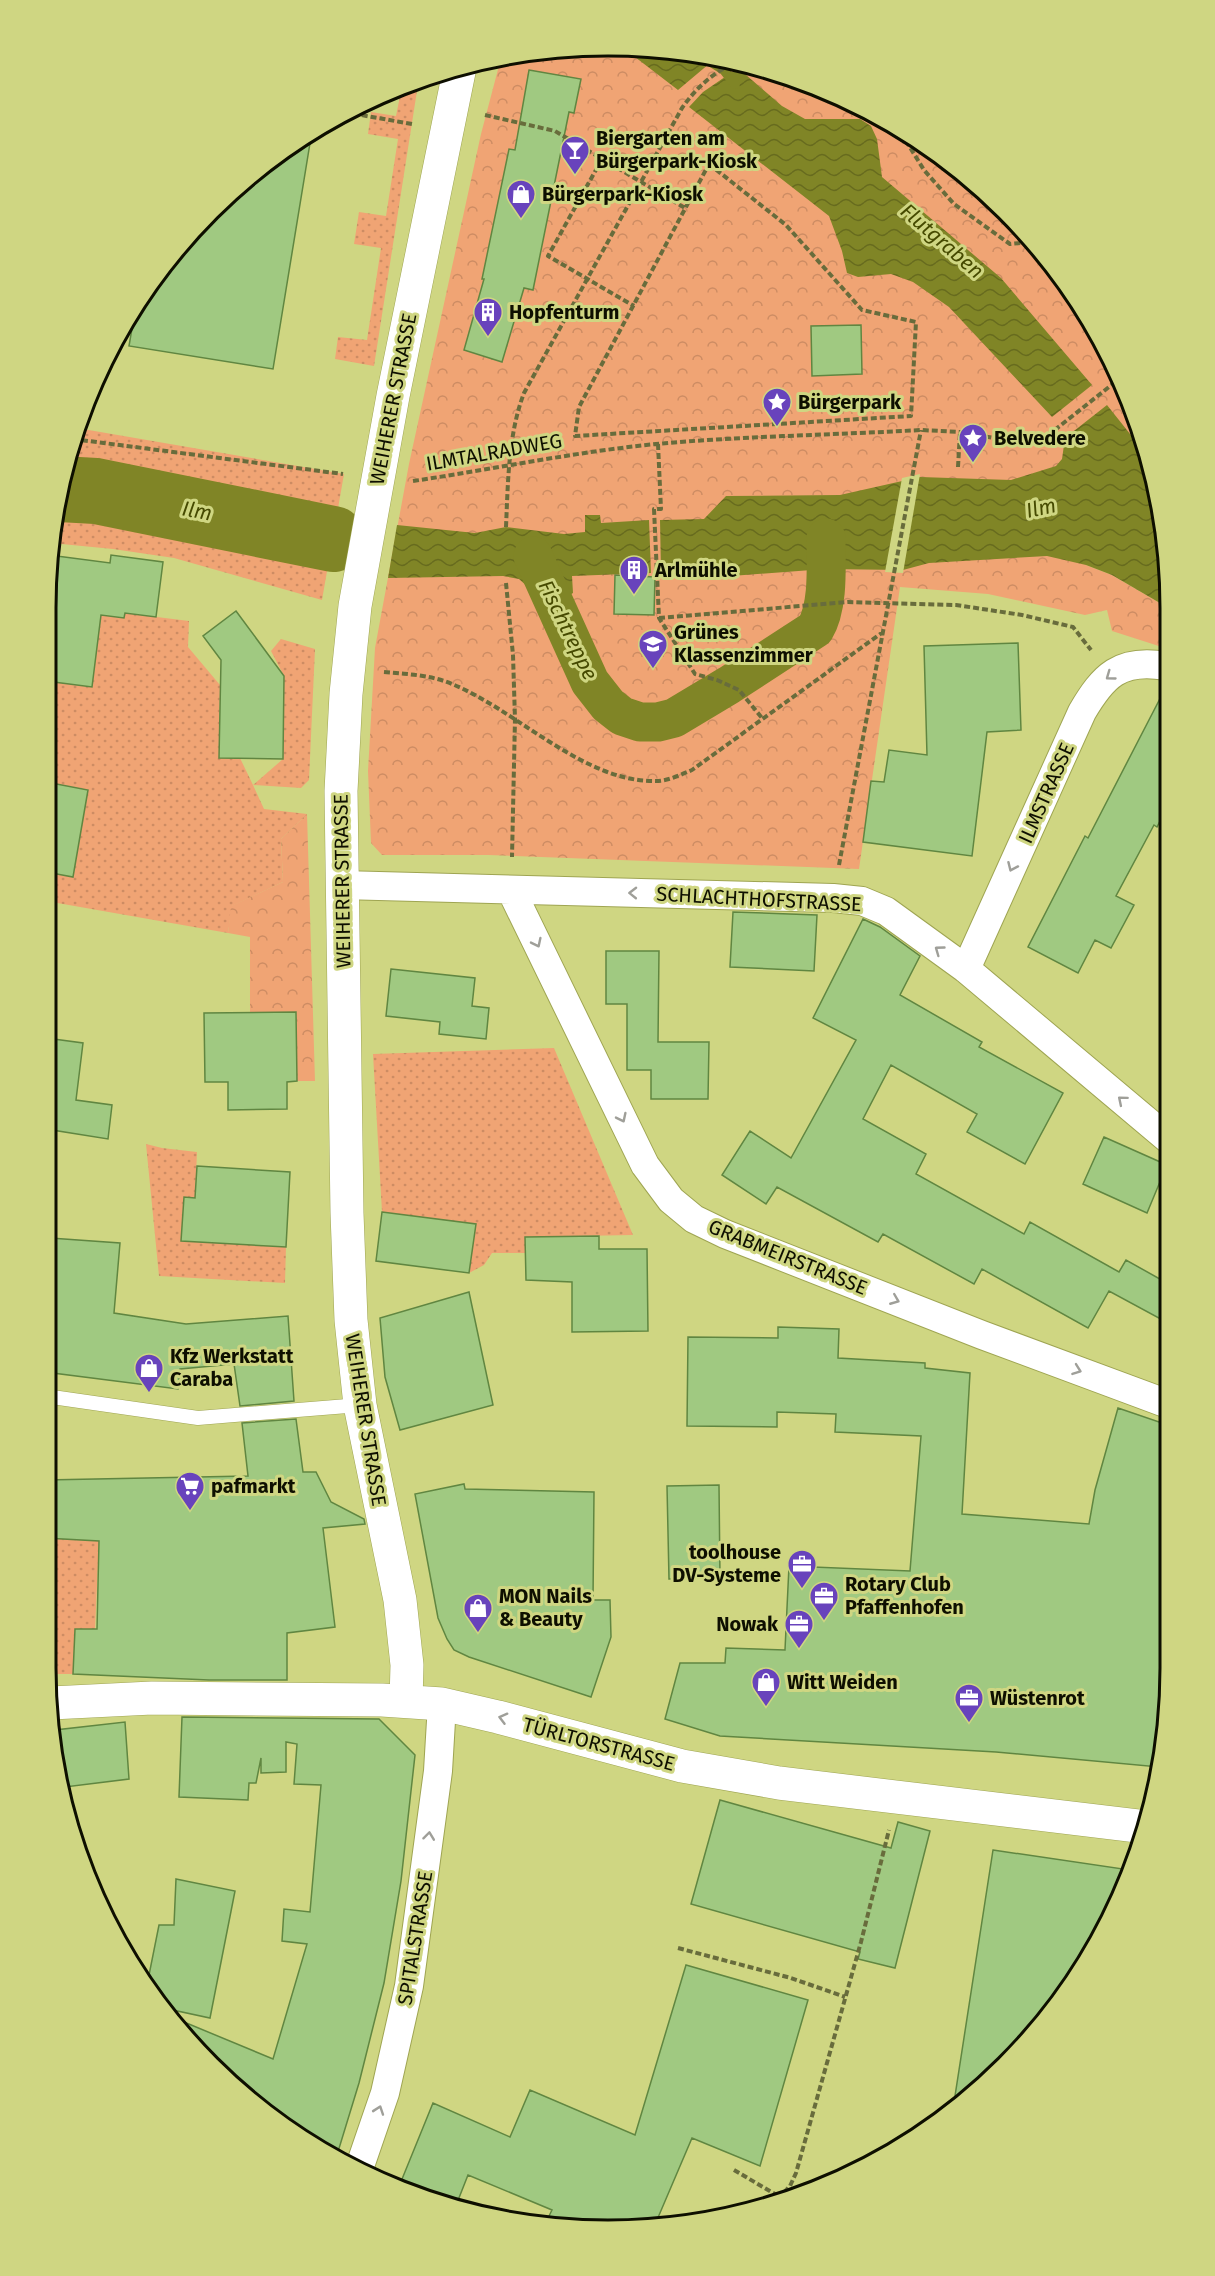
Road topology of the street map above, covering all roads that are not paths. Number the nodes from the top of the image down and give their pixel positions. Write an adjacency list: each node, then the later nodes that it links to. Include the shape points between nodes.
1 (456, 77): 3 (street, WEIHERER STRASSE, via 355,606 341,791)
2 (1160, 666): 5 (street, ILMSTRASSE, one-way to 5, via 1131,665 1111,673 1095,689)
3 (342, 885): 4 (street, SCHLACHTHOFSTRASSE); 9 (street, WEIHERER STRASSE, via 349,1293)
4 (511, 890): 5 (street, SCHLACHTHOFSTRASSE, one-way to 4, via 885,911 861,901); 8 (street, GRABMEIRSTRASSE, one-way to 8, via 645,1165 671,1200 694,1219 982,1335)
5 (966, 969): 6 (street, SCHLACHTHOFSTRASSE, one-way to 5)
6 (1160, 1132)
7 (56, 1398): 9 (lane, via 198,1418)
8 (1160, 1401)
9 (360, 1405): 10 (street, WEIHERER STRASSE, via 400,1600 407,1665)
10 (406, 1701): 11 (street, TÜRLTORSTRASSE, via 152,1698); 12 (street, TÜRLTORSTRASSE)
11 (57, 1703)
12 (442, 1704): 13 (street, TÜRLTORSTRASSE, one-way to 12, via 723,1774); 14 (street, SPITALSTRASSE, one-way to 12, via 385,2093 409,1986 438,1771)
13 (1136, 1826)
14 (361, 2163)

